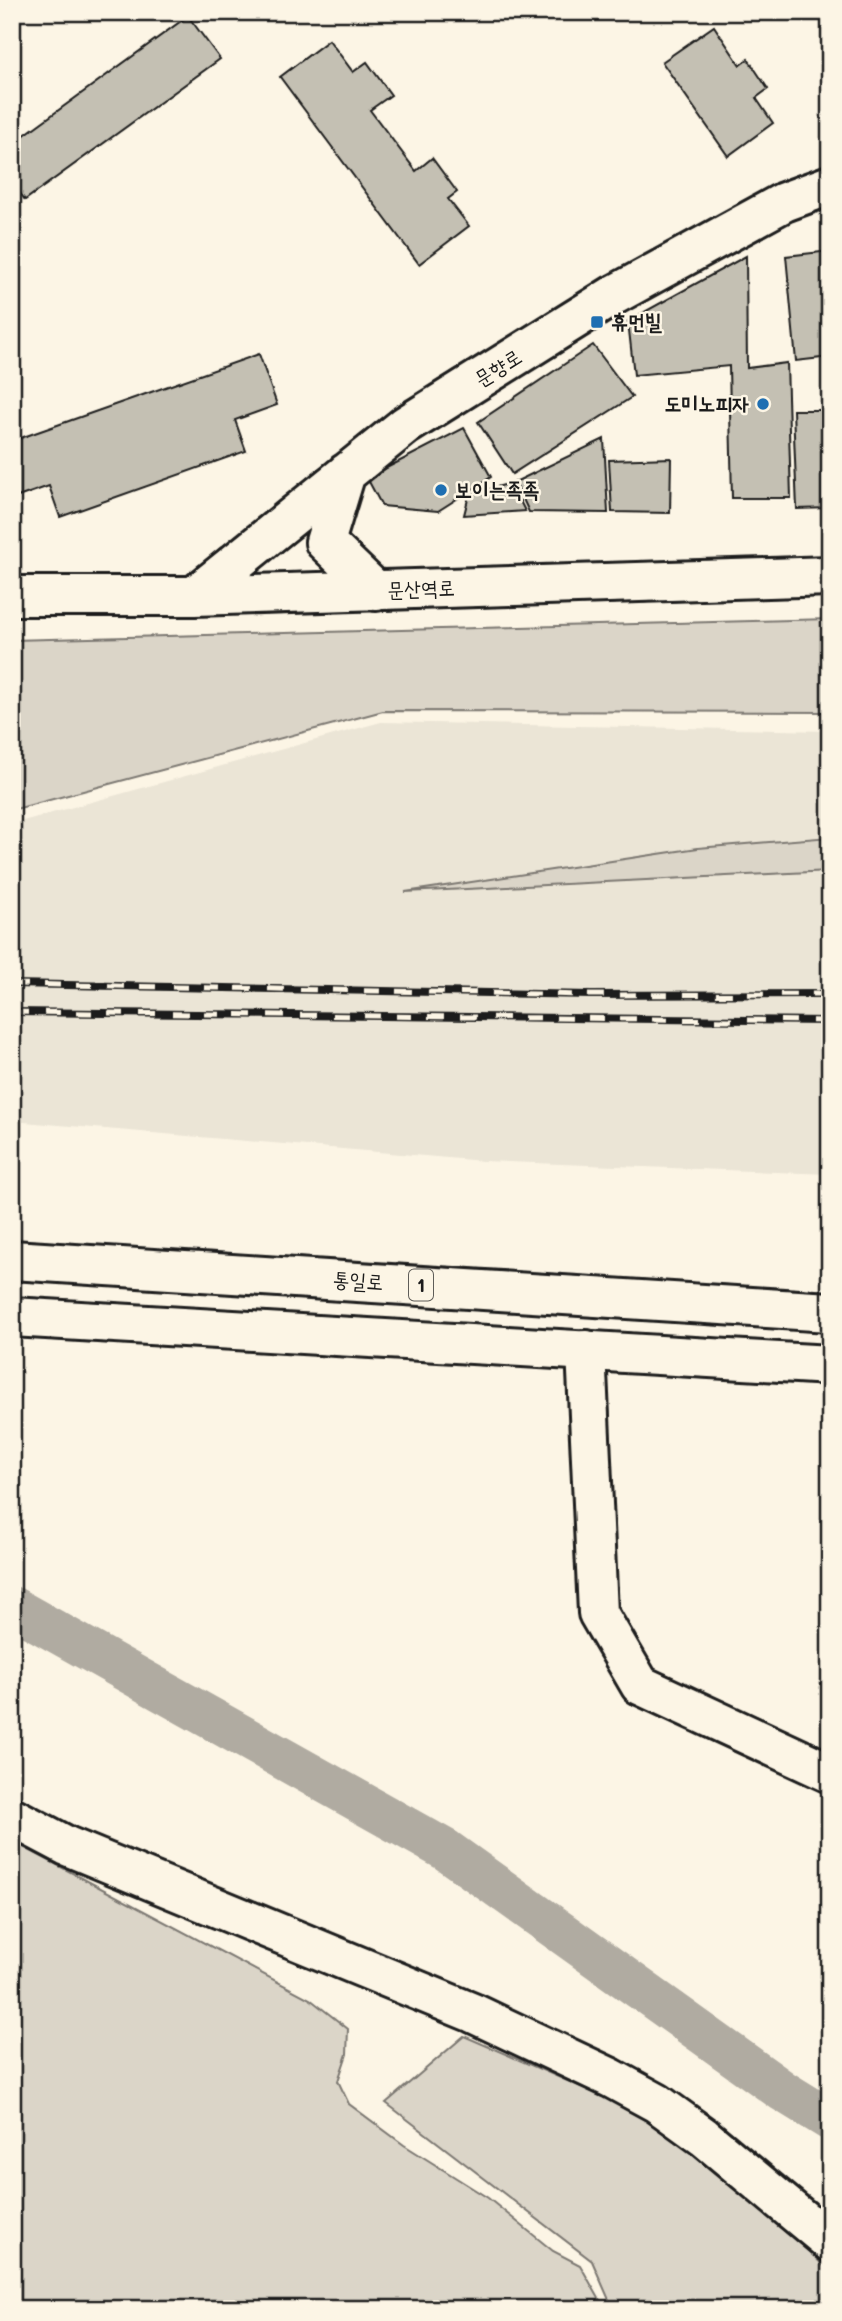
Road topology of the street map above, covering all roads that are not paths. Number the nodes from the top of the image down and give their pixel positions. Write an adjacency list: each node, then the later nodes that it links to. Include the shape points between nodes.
1 (830, 185): 2 (street, 문향로, via 784,202 614,295 406,425)
2 (346, 473): 4 (street, via 325,542); 6 (street, 문향로)
3 (830, 576): 4 (street, 문산역로)
4 (376, 591): 6 (street, 문산역로)
5 (12, 596): 6 (street, 문산역로)
6 (194, 596)
7 (12, 1260): 8 (street, 통일로 / 1)
8 (830, 1312)
9 (12, 1317): 10 (street)
10 (586, 1350): 11 (street); 12 (street, via 598,1613 640,1685)
11 (830, 1365)
12 (830, 1773)
13 (12, 1817): 14 (street, via 67,1846 473,2013 611,2078 704,2137)
14 (830, 2242)

